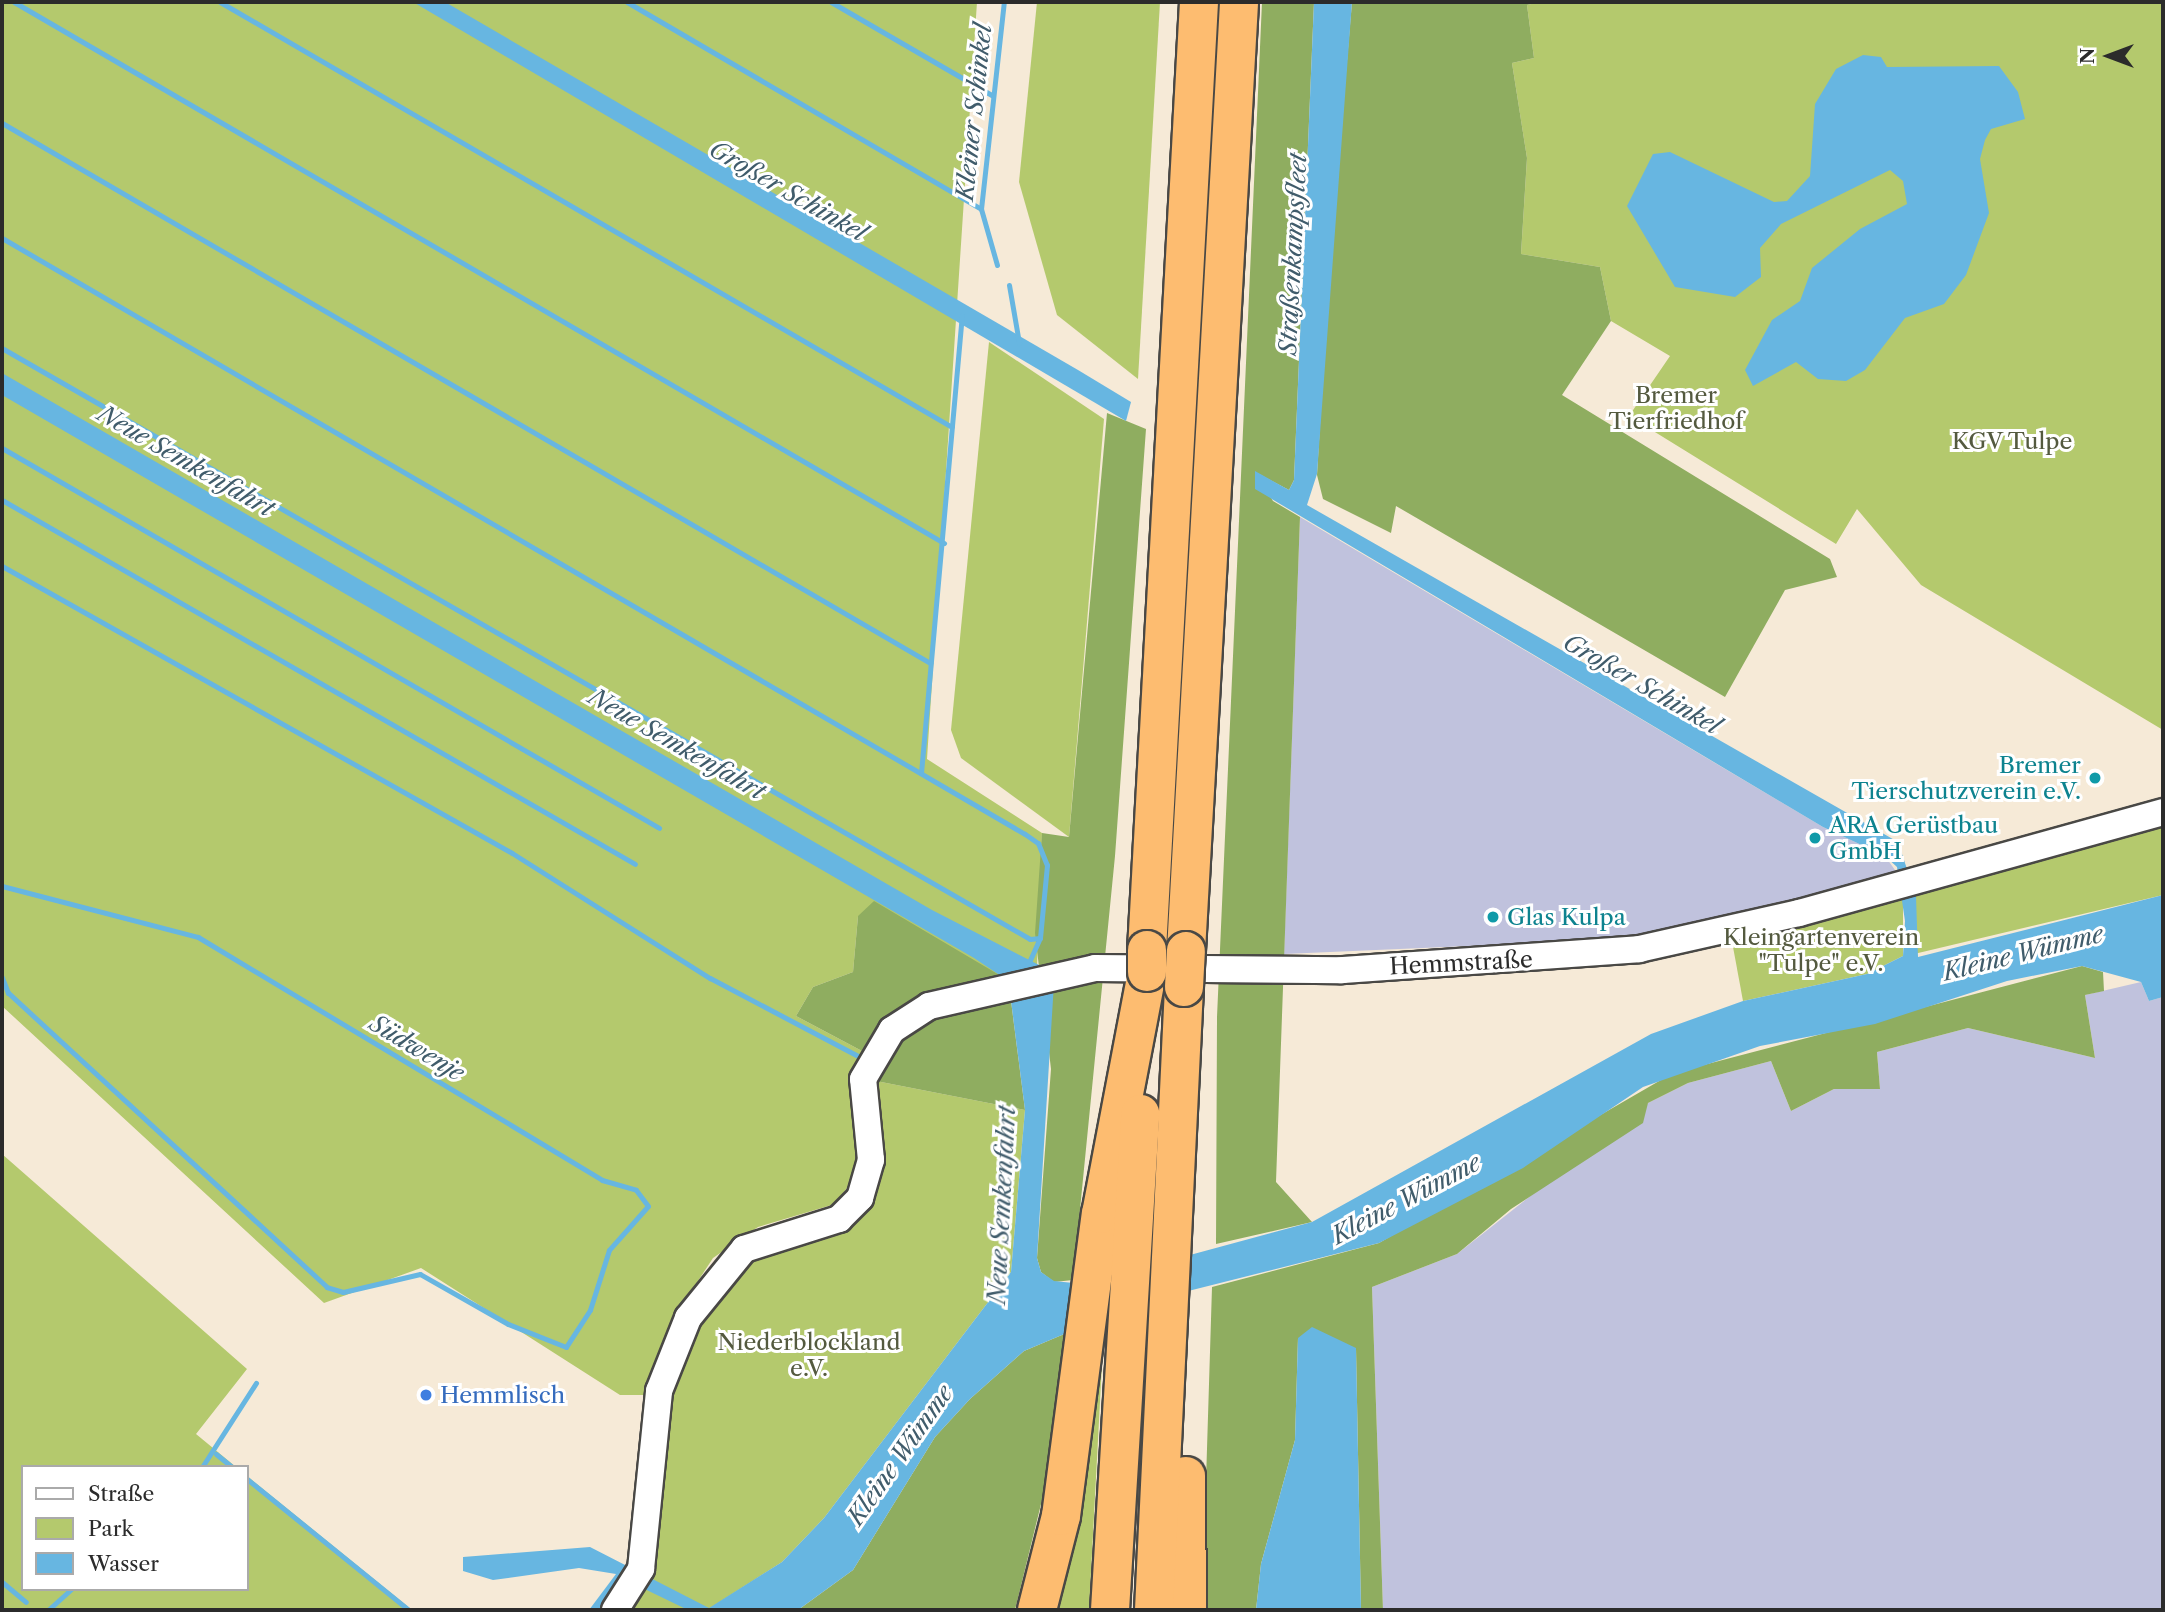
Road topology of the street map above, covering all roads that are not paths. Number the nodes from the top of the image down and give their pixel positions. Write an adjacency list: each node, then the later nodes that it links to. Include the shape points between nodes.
1 (1199, 2): 4 (highway, via 1145,974)
2 (1239, 2): 5 (highway, via 1185,969 1177,1192)
3 (2163, 812): 6 (street, Hemmstraße, via 1907,883 1639,949 1356,969 1095,968 1006,984 929,1006 892,1030 872,1055 863,1099 871,1160 860,1198 839,1219 744,1249 688,1318 659,1391 641,1569)
4 (1118, 1215): 7 (highway, via 1083,1367 1059,1528); 8 (highway, via 1124,1367)
5 (1179, 1341): 9 (highway); 10 (highway)
6 (622, 1602)
7 (1037, 1610)
8 (1110, 1610)
9 (1154, 1610)
10 (1187, 1610)

